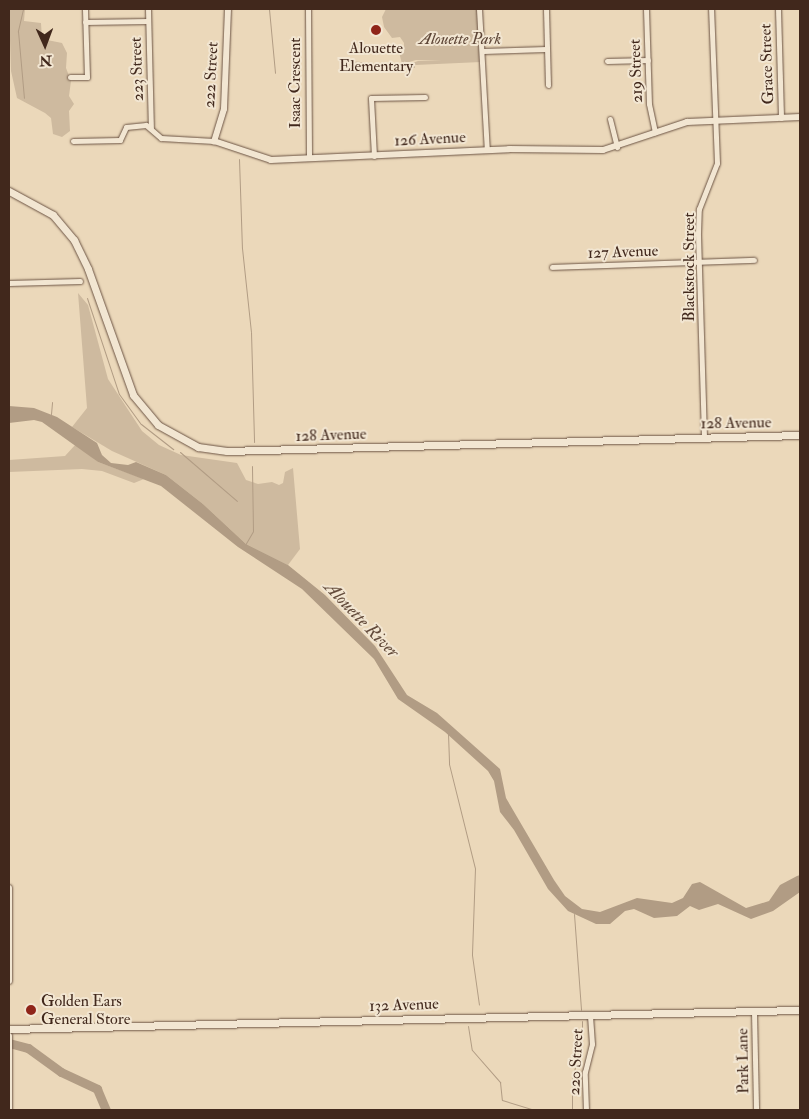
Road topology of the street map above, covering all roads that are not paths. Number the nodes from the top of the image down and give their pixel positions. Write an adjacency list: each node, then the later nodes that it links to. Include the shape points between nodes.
1 (85, 9): 11 (street)
2 (148, 9): 10 (street, 223 Street)
3 (228, 9): 26 (street, 222 Street, via 224,109)
4 (308, 9): 30 (street, Isaac Crescent)
5 (479, 9): 13 (street)
6 (546, 9): 12 (street)
7 (646, 9): 14 (street, 219 Street)
8 (711, 9): 22 (street, Blackstock Street)
9 (778, 9): 20 (street, Grace Street)
10 (148, 21): 11 (street); 23 (street, 223 Street)
11 (85, 22): 16 (street, via 87,77)
12 (546, 48): 13 (street); 17 (street)
13 (483, 51): 28 (street)
14 (648, 60): 15 (street); 24 (street, 219 Street, via 650,111)
15 (607, 61)
16 (70, 77)
17 (548, 85)
18 (425, 97): 29 (street, via 372,98)
19 (800, 117): 20 (street, 126 Avenue)
20 (782, 118): 22 (street, 126 Avenue)
21 (610, 119): 27 (street)
22 (715, 121): 24 (street, 126 Avenue, via 680,124); 33 (street, Blackstock Street, via 717,163 699,209)
23 (151, 128): 25 (street, 126 Avenue, via 129,126 117,141); 26 (street, 126 Avenue, via 161,138)
24 (655, 132): 27 (street, 126 Avenue)
25 (74, 141)
26 (214, 141): 30 (street, 126 Avenue, via 271,160)
27 (617, 147): 28 (street, 126 Avenue, via 596,150)
28 (487, 150): 29 (street, 126 Avenue)
29 (374, 156): 30 (street, 126 Avenue)
30 (309, 158)
31 (9, 192): 38 (main road, 128 Avenue, via 53,215 74,240 88,269 126,383 143,409 175,437 198,447 228,452)
32 (754, 260): 33 (street, 127 Avenue)
33 (699, 262): 34 (street, 127 Avenue); 38 (street, Blackstock Street)
34 (552, 267)
35 (80, 281): 36 (street)
36 (9, 284)
37 (800, 436): 38 (main road, 128 Avenue)
38 (704, 437)
39 (9, 888): 40 (street)
40 (9, 981)
41 (800, 1010): 42 (main road, 132 Avenue)
42 (754, 1011): 43 (main road, 132 Avenue); 49 (street, Park Lane)
43 (590, 1015): 44 (main road, 132 Avenue); 48 (street, 220 Street, via 592,1044 586,1072)
44 (9, 1029)
45 (9, 1036): 46 (street)
46 (9, 1048): 47 (street)
47 (9, 1110)
48 (586, 1110)
49 (756, 1110)

